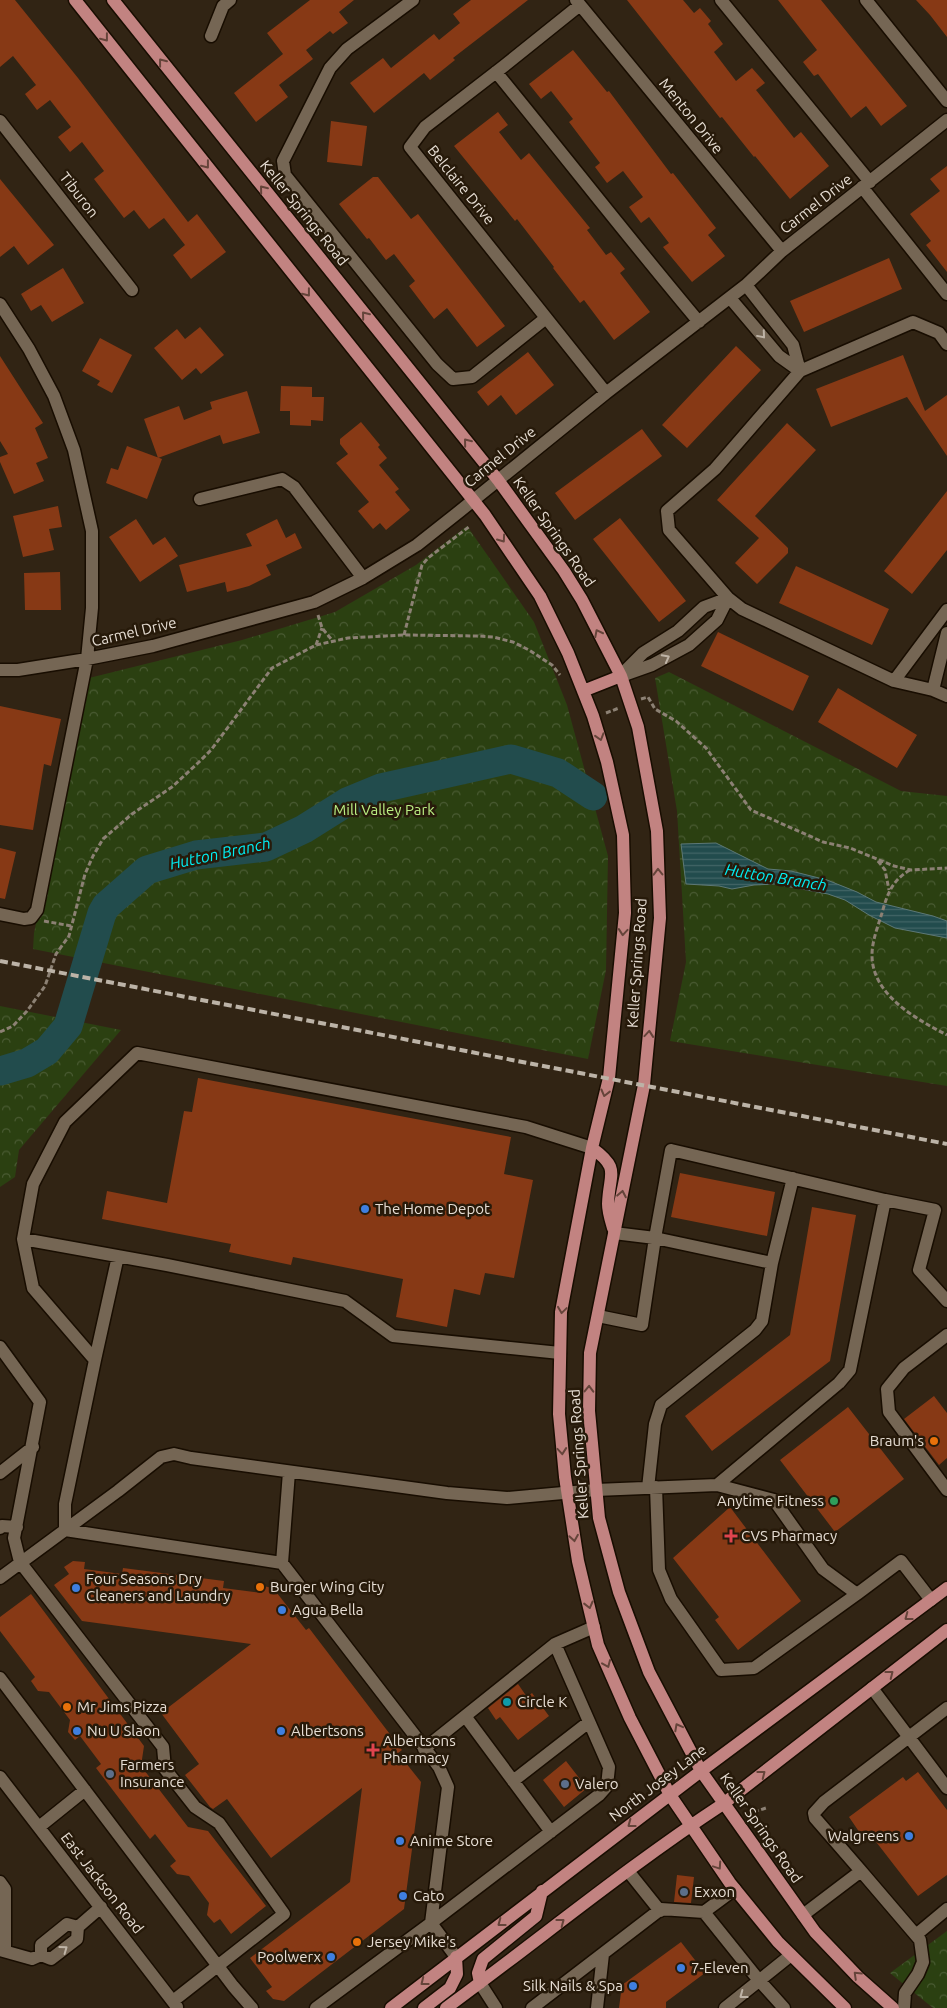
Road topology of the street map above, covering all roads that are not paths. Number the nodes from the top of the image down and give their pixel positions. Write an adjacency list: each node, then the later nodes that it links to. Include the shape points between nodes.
1 (75, 0): 27 (main road, Keller Springs Road, one-way to 27)
2 (113, 0): 25 (main road, Keller Springs Road, one-way to 2)
3 (230, 0): 8 (street, via 223,6)
4 (413, 0): 20 (street, via 347,49 330,68 283,161 284,175 437,364 453,379 472,377)
5 (721, 0): 13 (street)
6 (866, 0): 10 (street)
7 (578, 3): 9 (street, Belclaire Drive); 14 (street, Menton Drive)
8 (211, 36)
9 (496, 72): 20 (street, Belclaire Drive, via 424,126 410,146); 21 (street)
10 (947, 101)
11 (947, 120): 13 (street, Carmel Drive)
12 (0, 121): 16 (street, Tiburon)
13 (866, 185): 14 (street, Carmel Drive); 17 (street)
14 (782, 251): 15 (street, Carmel Drive)
15 (746, 285): 18 (street, Carmel Drive); 23 (street, via 793,346)
16 (132, 290)
17 (947, 294)
18 (730, 298): 21 (street, Carmel Drive); 23 (street, one-way to 23, via 779,356)
19 (0, 304): 32 (street, via 29,348 54,396 74,450 92,532)
20 (546, 318): 24 (street, Belclaire Drive)
21 (699, 322): 24 (street, Carmel Drive)
22 (947, 344): 23 (street, via 939,333 913,322)
23 (800, 371): 29 (street, via 715,469 667,511 669,530)
24 (606, 393): 25 (street, Carmel Drive)
25 (498, 480): 27 (street, Carmel Drive); 34 (main road, Keller Springs Road, one-way to 25, via 564,571)
26 (200, 499): 28 (street, via 282,479 294,487)
27 (474, 500): 28 (street, Carmel Drive, via 416,545); 37 (main road, Keller Springs Road, one-way to 37, via 540,596)
28 (363, 578): 32 (street, Carmel Drive, via 314,602 153,646)
29 (728, 598): 34 (street, via 704,607 678,631 643,653); 34 (street, one-way to 29, via 652,665 689,645 717,620); 35 (street, via 742,609)
30 (947, 610): 35 (street)
31 (947, 633): 36 (street)
32 (88, 659): 33 (street, Carmel Drive); 39 (street, via 37,910 31,918 24,919)
33 (0, 670)
34 (621, 676): 37 (main road); 43 (main road, Keller Springs Road, one-way to 34, via 644,1085 660,918 657,831 644,752)
35 (894, 681): 36 (street)
36 (933, 690): 38 (street)
37 (583, 691): 40 (main road, Keller Springs Road, one-way to 40, via 607,762 623,835 625,913 609,1078)
38 (947, 696)
39 (0, 914)
40 (592, 1148): 43 (main road, via 607,1159 612,1170 608,1206); 45 (street, via 526,1128 137,1053 65,1122 33,1184); 52 (main road, Keller Springs Road, one-way to 52, via 560,1312)
41 (793, 1178): 42 (street); 44 (street, via 671,1150); 47 (street)
42 (885, 1200): 48 (street, via 935,1210 919,1270); 57 (street, via 850,1370 839,1383)
43 (614, 1233): 44 (street); 49 (main road, Keller Springs Road)
44 (655, 1238): 47 (street); 49 (street, via 642,1325)
45 (23, 1239): 46 (street); 53 (street, via 33,1288)
46 (118, 1256): 52 (street, via 345,1301 393,1336); 53 (street)
47 (772, 1262): 58 (street, via 762,1321 661,1405 655,1424)
48 (947, 1301)
49 (598, 1316): 59 (main road, Keller Springs Road, one-way to 49, via 589,1411 590,1353)
50 (947, 1335): 60 (street, via 904,1368 887,1390 889,1412)
51 (0, 1347): 54 (street, via 40,1402)
52 (560, 1353): 61 (main road, Keller Springs Road, one-way to 61, via 559,1414)
53 (95, 1360): 64 (street, via 65,1504)
54 (33, 1447): 56 (street); 62 (street)
55 (289, 1472): 61 (street, via 507,1498); 64 (street, via 174,1454 161,1457); 66 (street)
56 (0, 1473)
57 (717, 1485): 58 (street); 69 (street, via 774,1500 823,1570)
58 (652, 1488): 59 (street); 69 (street, via 659,1570 671,1599 721,1670 754,1668)
59 (596, 1490): 61 (street); 81 (main road, Keller Springs Road, one-way to 59, via 645,1663 619,1592 599,1518)
60 (947, 1490)
61 (567, 1492): 71 (main road, Keller Springs Road, one-way to 71, via 578,1560)
62 (17, 1527): 63 (street); 65 (street, via 14,1538)
63 (0, 1528)
64 (65, 1530): 65 (street); 66 (street)
65 (20, 1562): 67 (street); 109 (street, via 163,1747 165,1769 195,1807 219,1823 284,1914)
66 (282, 1563): 80 (street)
67 (0, 1578)
68 (947, 1588): 70 (main road, North Josey Lane)
69 (857, 1594): 70 (street, via 901,1561)
70 (931, 1600): 81 (main road, North Josey Lane, one-way to 81)
71 (594, 1627): 73 (street); 86 (main road, Keller Springs Road, one-way to 86, via 598,1644 630,1718)
72 (947, 1630): 75 (main road, one-way to 72)
73 (555, 1644): 77 (street); 78 (street)
74 (0, 1678): 85 (street)
75 (872, 1688): 79 (street); 87 (main road, one-way to 75)
76 (947, 1708): 79 (street)
77 (465, 1716): 80 (street); 83 (street)
78 (589, 1722): 83 (street); 90 (street, via 609,1767 607,1786)
79 (910, 1738): 84 (street); 92 (street, via 824,1802 814,1813)
80 (424, 1749): 101 (street, via 448,1787)
81 (701, 1770): 86 (main road, North Josey Lane); 87 (main road, Keller Springs Road)
82 (0, 1777): 89 (street, East Jackson Road)
83 (513, 1781): 90 (street)
84 (947, 1788)
85 (85, 1790): 89 (street); 109 (street)
86 (670, 1795): 88 (main road, Keller Springs Road); 95 (main road, North Josey Lane, one-way to 95)
87 (723, 1804): 88 (main road); 100 (main road, Keller Springs Road)
88 (691, 1825): 91 (main road); 94 (main road, Keller Springs Road, one-way to 94)
89 (39, 1827): 96 (street, East Jackson Road)
90 (551, 1832): 101 (street)
91 (628, 1871): 98 (street); 111 (main road, one-way to 91)
92 (861, 1871): 100 (street); 103 (street)
93 (0, 1882): 104 (street, via 6,1889)
94 (735, 1889): 99 (street); 107 (main road, Keller Springs Road)
95 (542, 1891): 108 (main road, North Josey Lane, one-way to 108); 111 (main road, via 536,1916 483,1959 478,1973)
96 (101, 1907): 102 (street); 112 (street, East Jackson Road)
97 (947, 1909): 103 (street)
98 (660, 1911): 99 (street); 105 (street)
99 (704, 1912): 110 (street)
100 (803, 1915): 124 (main road, Keller Springs Road, one-way to 100, via 815,1932)
101 (431, 1923): 108 (street); 114 (street)
102 (78, 1927): 106 (street, via 67,1924 41,1945); 106 (street, one-way to 102, via 51,1959 77,1939)
103 (917, 1934): 125 (street, via 923,1962 905,1992)
104 (2, 1950): 106 (street, via 32,1959)
105 (603, 1954): 119 (street); 120 (street)
106 (41, 1955)
107 (792, 1955): 110 (street); 123 (main road, Keller Springs Road)
108 (456, 1957): 115 (main road, North Josey Lane, one-way to 115); 116 (main road, via 457,1974 450,1988)
109 (218, 1966): 112 (street); 113 (street)
110 (760, 1982): 121 (street, one-way to 121); 122 (street)
111 (480, 1983): 117 (main road); 118 (street)
112 (176, 2005)
113 (252, 2008)
114 (316, 2008)
115 (391, 2008)
116 (424, 2008)
117 (446, 2008)
118 (496, 2008)
119 (532, 2008)
120 (597, 2008)
121 (725, 2008)
122 (784, 2008)
123 (845, 2008)
124 (893, 2008)
125 (904, 2008)

